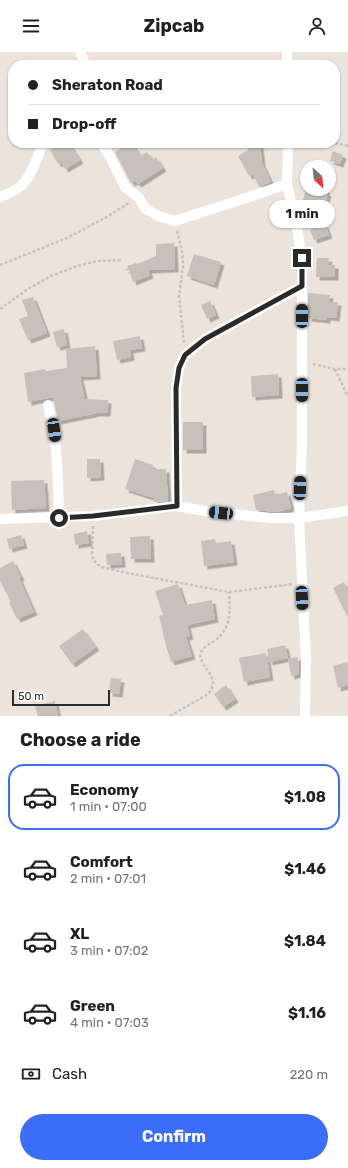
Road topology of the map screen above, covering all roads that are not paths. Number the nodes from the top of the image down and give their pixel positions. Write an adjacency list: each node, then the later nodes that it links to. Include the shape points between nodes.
1 (41, 148): 5 (street, via 23,184)
2 (104, 148): 4 (street, via 125,187 138,197 146,209 175,221)
3 (288, 148): 4 (street)
4 (287, 184): 6 (street, via 302,258)
5 (0, 197)
6 (302, 286): 8 (street, via 205,339 185,355 179,368 176,388); 11 (street, via 302,444)
7 (48, 405): 10 (street, via 57,451)
8 (177, 506): 10 (street); 11 (street, via 271,518)
9 (348, 511): 11 (street)
10 (59, 518): 12 (street)
11 (299, 518): 13 (street, via 306,658)
12 (0, 519)
13 (305, 716)

